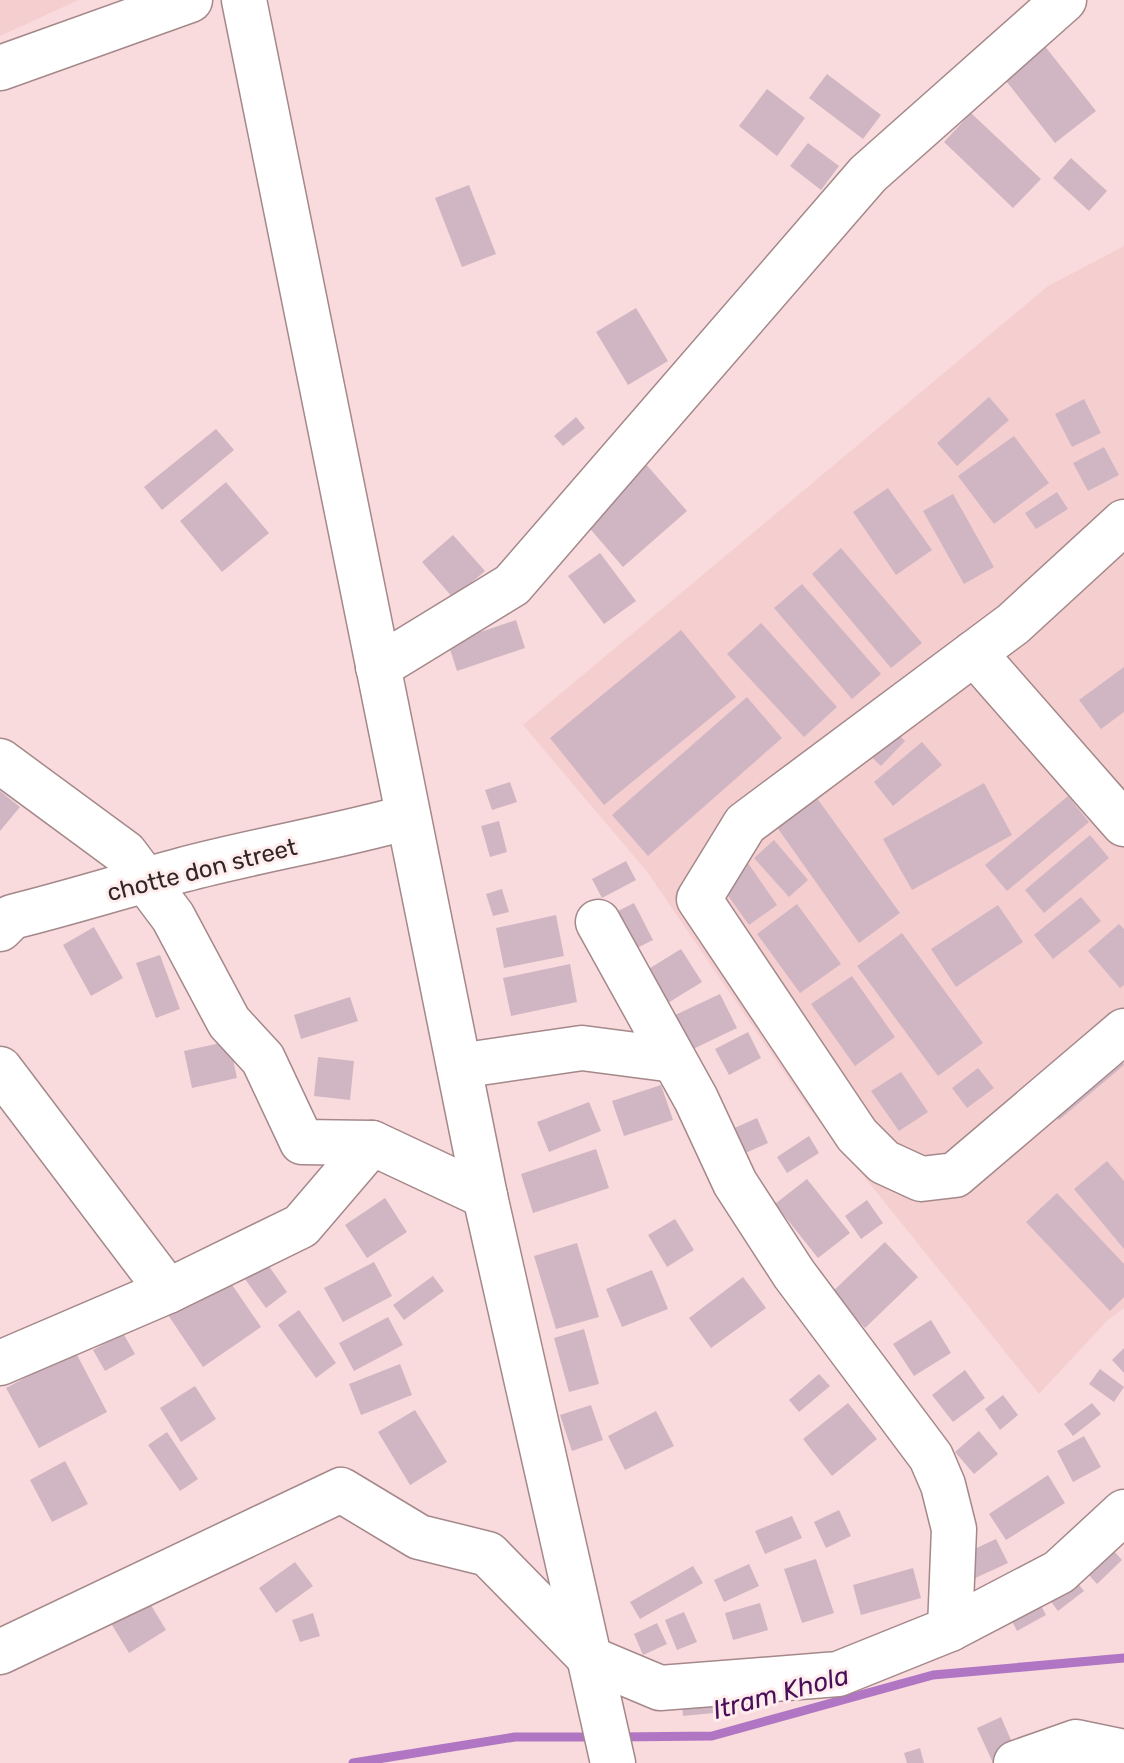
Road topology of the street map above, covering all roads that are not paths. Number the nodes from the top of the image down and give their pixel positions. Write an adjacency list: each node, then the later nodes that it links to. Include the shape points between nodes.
1 (190, 0): 4 (street)
2 (244, 0): 7 (street)
3 (1064, 0): 7 (street, via 868,174 512,585)
4 (0, 68)
5 (1124, 522): 6 (street)
6 (974, 653): 10 (street); 14 (street, via 745,824 699,899 857,1135 884,1162 921,1179 955,1175)
7 (378, 667): 9 (street)
8 (0, 761): 11 (street, via 125,853)
9 (408, 817): 11 (street, chotte don street, via 181,870); 16 (street)
10 (1124, 824)
11 (147, 883): 13 (street, chotte don street, via 12,917); 18 (street, via 173,917 229,1022 263,1059 302,1142)
12 (598, 922): 15 (street)
13 (0, 929)
14 (1124, 1031)
15 (674, 1060): 16 (street, via 582,1048); 23 (street, via 744,1196 794,1274 931,1457 954,1529)
16 (459, 1066): 19 (street)
17 (0, 1069): 20 (street)
18 (372, 1143): 19 (street); 20 (street, via 301,1226)
19 (485, 1196): 25 (street)
20 (168, 1291): 21 (street)
21 (0, 1363)
22 (1124, 1512): 23 (street, via 1059,1572)
23 (950, 1629): 25 (street, via 838,1674 660,1688)
24 (0, 1652): 25 (street, via 341,1490 419,1537 488,1554)
25 (594, 1673): 27 (street)
26 (1124, 1752): 28 (street, via 1076,1742)
27 (612, 1759)
28 (1016, 1763)

